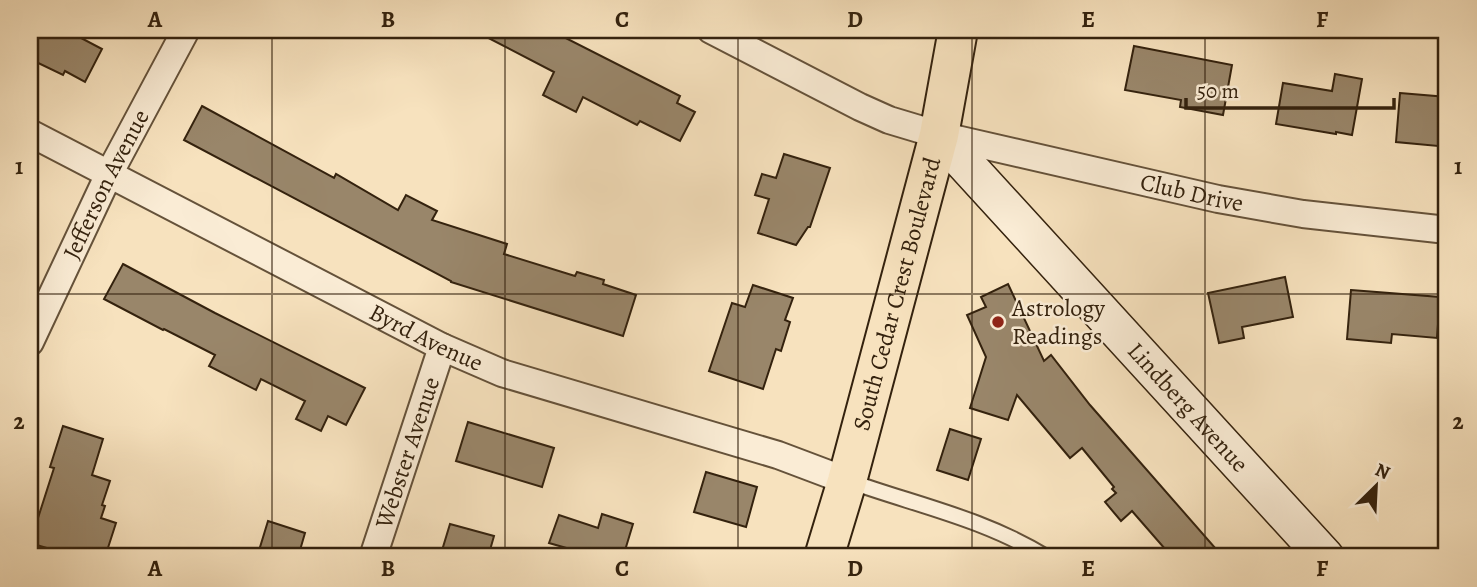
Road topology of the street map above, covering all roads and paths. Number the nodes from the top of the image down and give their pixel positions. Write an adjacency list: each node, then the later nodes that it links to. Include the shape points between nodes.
1 (186, 30): 6 (street, Jefferson Avenue)
2 (711, 30): 5 (street, via 888,120)
3 (958, 30): 5 (main road, South Cedar Crest Boulevard)
4 (30, 133): 6 (street, Byrd Avenue)
5 (939, 135): 7 (street, Club Drive, via 1218,199); 10 (main road, South Cedar Crest Boulevard); 14 (street, Lindberg Avenue)
6 (109, 174): 8 (street, Jefferson Avenue); 9 (street, Byrd Avenue)
7 (1447, 230)
8 (30, 342)
9 (442, 347): 10 (street, Byrd Avenue, via 502,373); 11 (street, Webster Avenue)
10 (847, 481): 12 (main road, South Cedar Crest Boulevard); 13 (lane, via 955,514)
11 (373, 557)
12 (824, 557)
13 (1046, 557)
14 (1325, 557)

